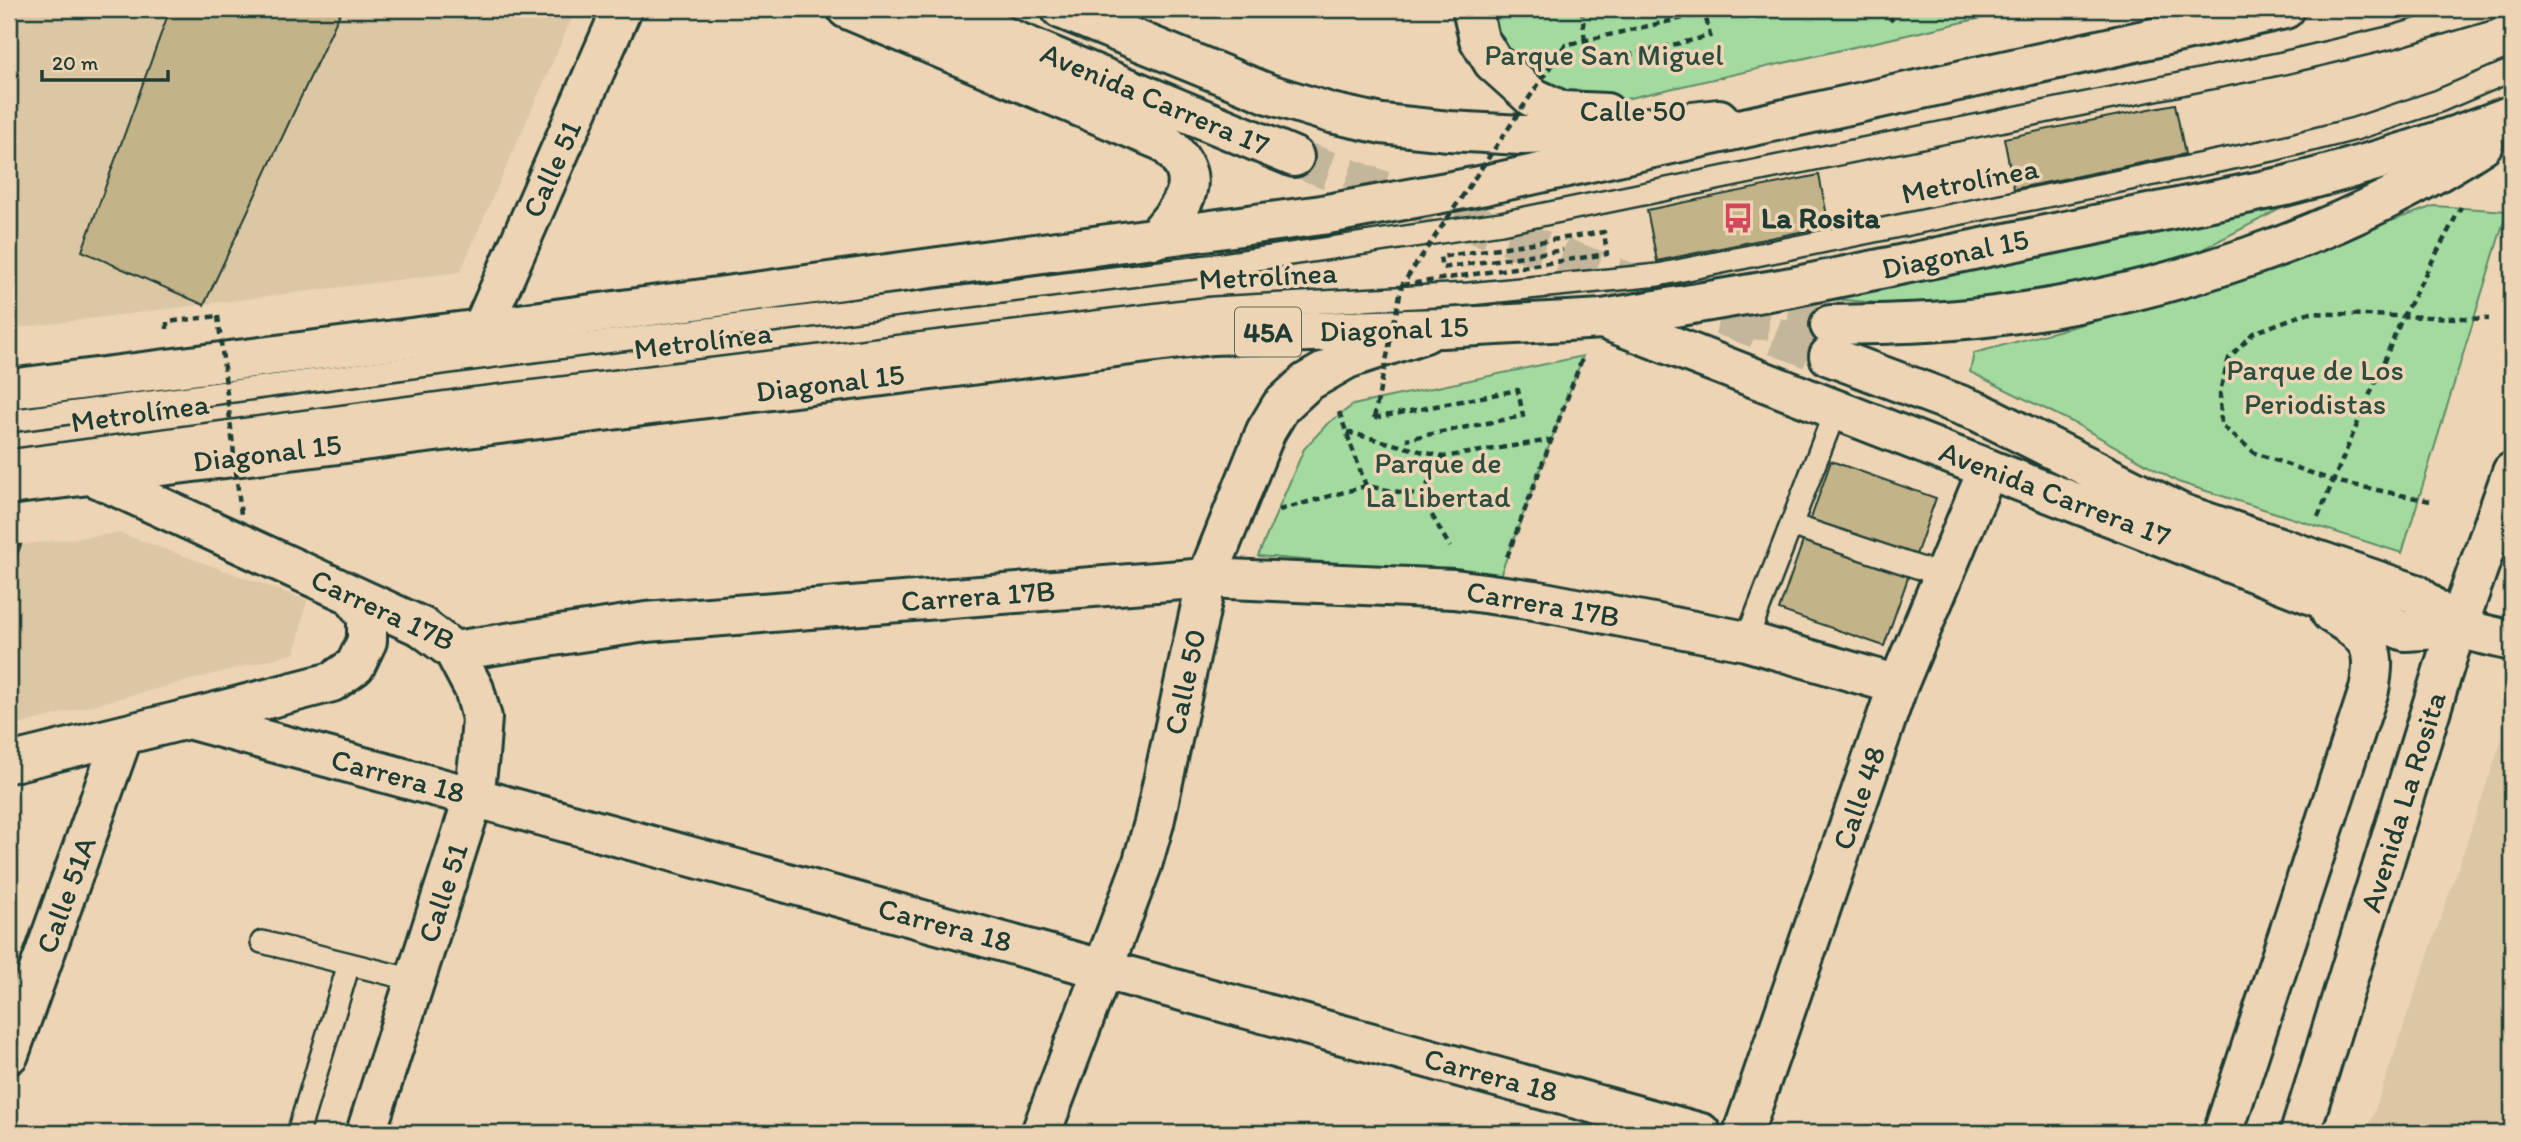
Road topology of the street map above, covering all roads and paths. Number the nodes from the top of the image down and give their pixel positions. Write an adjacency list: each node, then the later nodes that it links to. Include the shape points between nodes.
1 (622, 9): 23 (main road, Calle 51)
2 (847, 9): 17 (main road, via 1164,142 1181,160 1187,195)
3 (938, 9): 15 (main road, Avenida Carrera 17)
4 (1061, 9): 12 (main road, Avenida Carrera 17, via 1269,94 1382,124 1486,134 1596,133)
5 (1472, 9): 12 (main road, Calle 50, via 1479,39 1493,62 1532,97 1562,111 1617,114)
6 (1582, 9): 19 (path, bridge, via 1587,65 1710,36 1705,13 1565,45)
7 (1881, 9): 10 (path)
8 (2285, 9): 12 (main road)
9 (2488, 9): 29 (lane, Metrolínea, via 2283,63 1500,223 1209,266)
10 (1893, 21)
11 (2512, 70): 34 (lane, Metrolínea, via 2355,129 2272,150 1658,275 1469,294 1176,312)
12 (1846, 105): 17 (main road, via 1485,185)
13 (2512, 115): 24 (main road, Diagonal 15 / 45A, via 2436,143 2285,186 1793,287)
14 (2512, 125): 52 (main road, via 2392,196 2316,230 2172,281 2078,303 1912,324 1829,340 2180,513 2416,594)
15 (1294, 157)
16 (2466, 197): 20 (path)
17 (1154, 239): 23 (main road)
18 (1563, 250): 19 (path, bridge, via 1442,268 1440,257 1604,232 1607,254)
19 (1402, 285): 31 (path, bridge, via 1374,418 1518,390 1523,416)
20 (2403, 316): 21 (path); 38 (path); 38 (path, via 2306,313 2253,333 2229,358 2220,391 2221,425 2255,453)
21 (2489, 319)
22 (1442, 328): 24 (main road, Diagonal 15 / 45A); 37 (main road, Diagonal 15 / 45A, via 1212,335); 44 (main road, Calle 50, via 1347,359 1307,382 1281,406 1266,431)
23 (482, 329): 26 (main road)
24 (1594, 334): 28 (main road, Avenida Carrera 17); 32 (path)
25 (168, 335): 43 (path, bridge, via 167,322 218,316)
26 (9, 389)
27 (1336, 404): 30 (path)
28 (1836, 409): 35 (main road, Avenida Carrera 17); 46 (lane)
29 (9, 421)
30 (1347, 432): 33 (path); 40 (path)
31 (1406, 439)
32 (1551, 440): 33 (path); 50 (path)
33 (1443, 457): 41 (path)
34 (9, 461)
35 (1989, 469): 47 (main road, Calle 48); 49 (main road, Avenida Carrera 17)
36 (2512, 472): 52 (main road, Avenida La Rosita)
37 (91, 475): 39 (main road, Diagonal 15 / 45A); 51 (main road, Carrera 17B)
38 (2334, 481): 42 (path); 45 (path)
39 (9, 485)
40 (1366, 486): 41 (path); 44 (path)
41 (1421, 496): 50 (path)
42 (2430, 501)
43 (241, 514)
44 (1228, 524): 48 (main road, Calle 50)
45 (2315, 524)
46 (1791, 525): 47 (lane); 53 (lane)
47 (1944, 576): 56 (main road, Calle 48)
48 (1207, 578): 50 (main road, Carrera 17B); 55 (main road, Carrera 17B, via 646,622); 63 (main road, Calle 50, via 1154,823)
49 (2292, 586): 52 (main road, Avenida Carrera 17, via 2405,631); 71 (main road, via 2360,632 2374,666)
50 (1485, 593): 53 (main road, Carrera 17B)
51 (352, 595): 55 (main road, Carrera 17B, via 422,627); 57 (main road, Carrera 18, via 367,617 368,640 355,666 332,682)
52 (2457, 628): 54 (main road, Avenida Carrera 17); 72 (main road, Avenida La Rosita)
53 (1746, 641): 56 (main road, Carrera 17B)
54 (2512, 641)
55 (454, 651): 60 (main road, Calle 51, via 482,718)
56 (1898, 685): 70 (main road, Calle 48)
57 (188, 719): 58 (main road, Carrera 18); 60 (main road, Carrera 18)
58 (123, 735): 59 (main road, Carrera 18); 65 (main road, Calle 51A)
59 (9, 764)
60 (474, 796): 63 (main road, Carrera 18); 64 (main road, Calle 51)
61 (262, 942): 62 (lane)
62 (349, 964): 64 (lane); 66 (lane)
63 (1104, 969): 68 (main road, Calle 50); 69 (main road, Carrera 18)
64 (415, 980): 67 (main road, Calle 51)
65 (9, 1054)
66 (298, 1133)
67 (366, 1133)
68 (1041, 1133)
69 (1701, 1133)
70 (1742, 1133)
71 (2223, 1133)
72 (2300, 1133)

